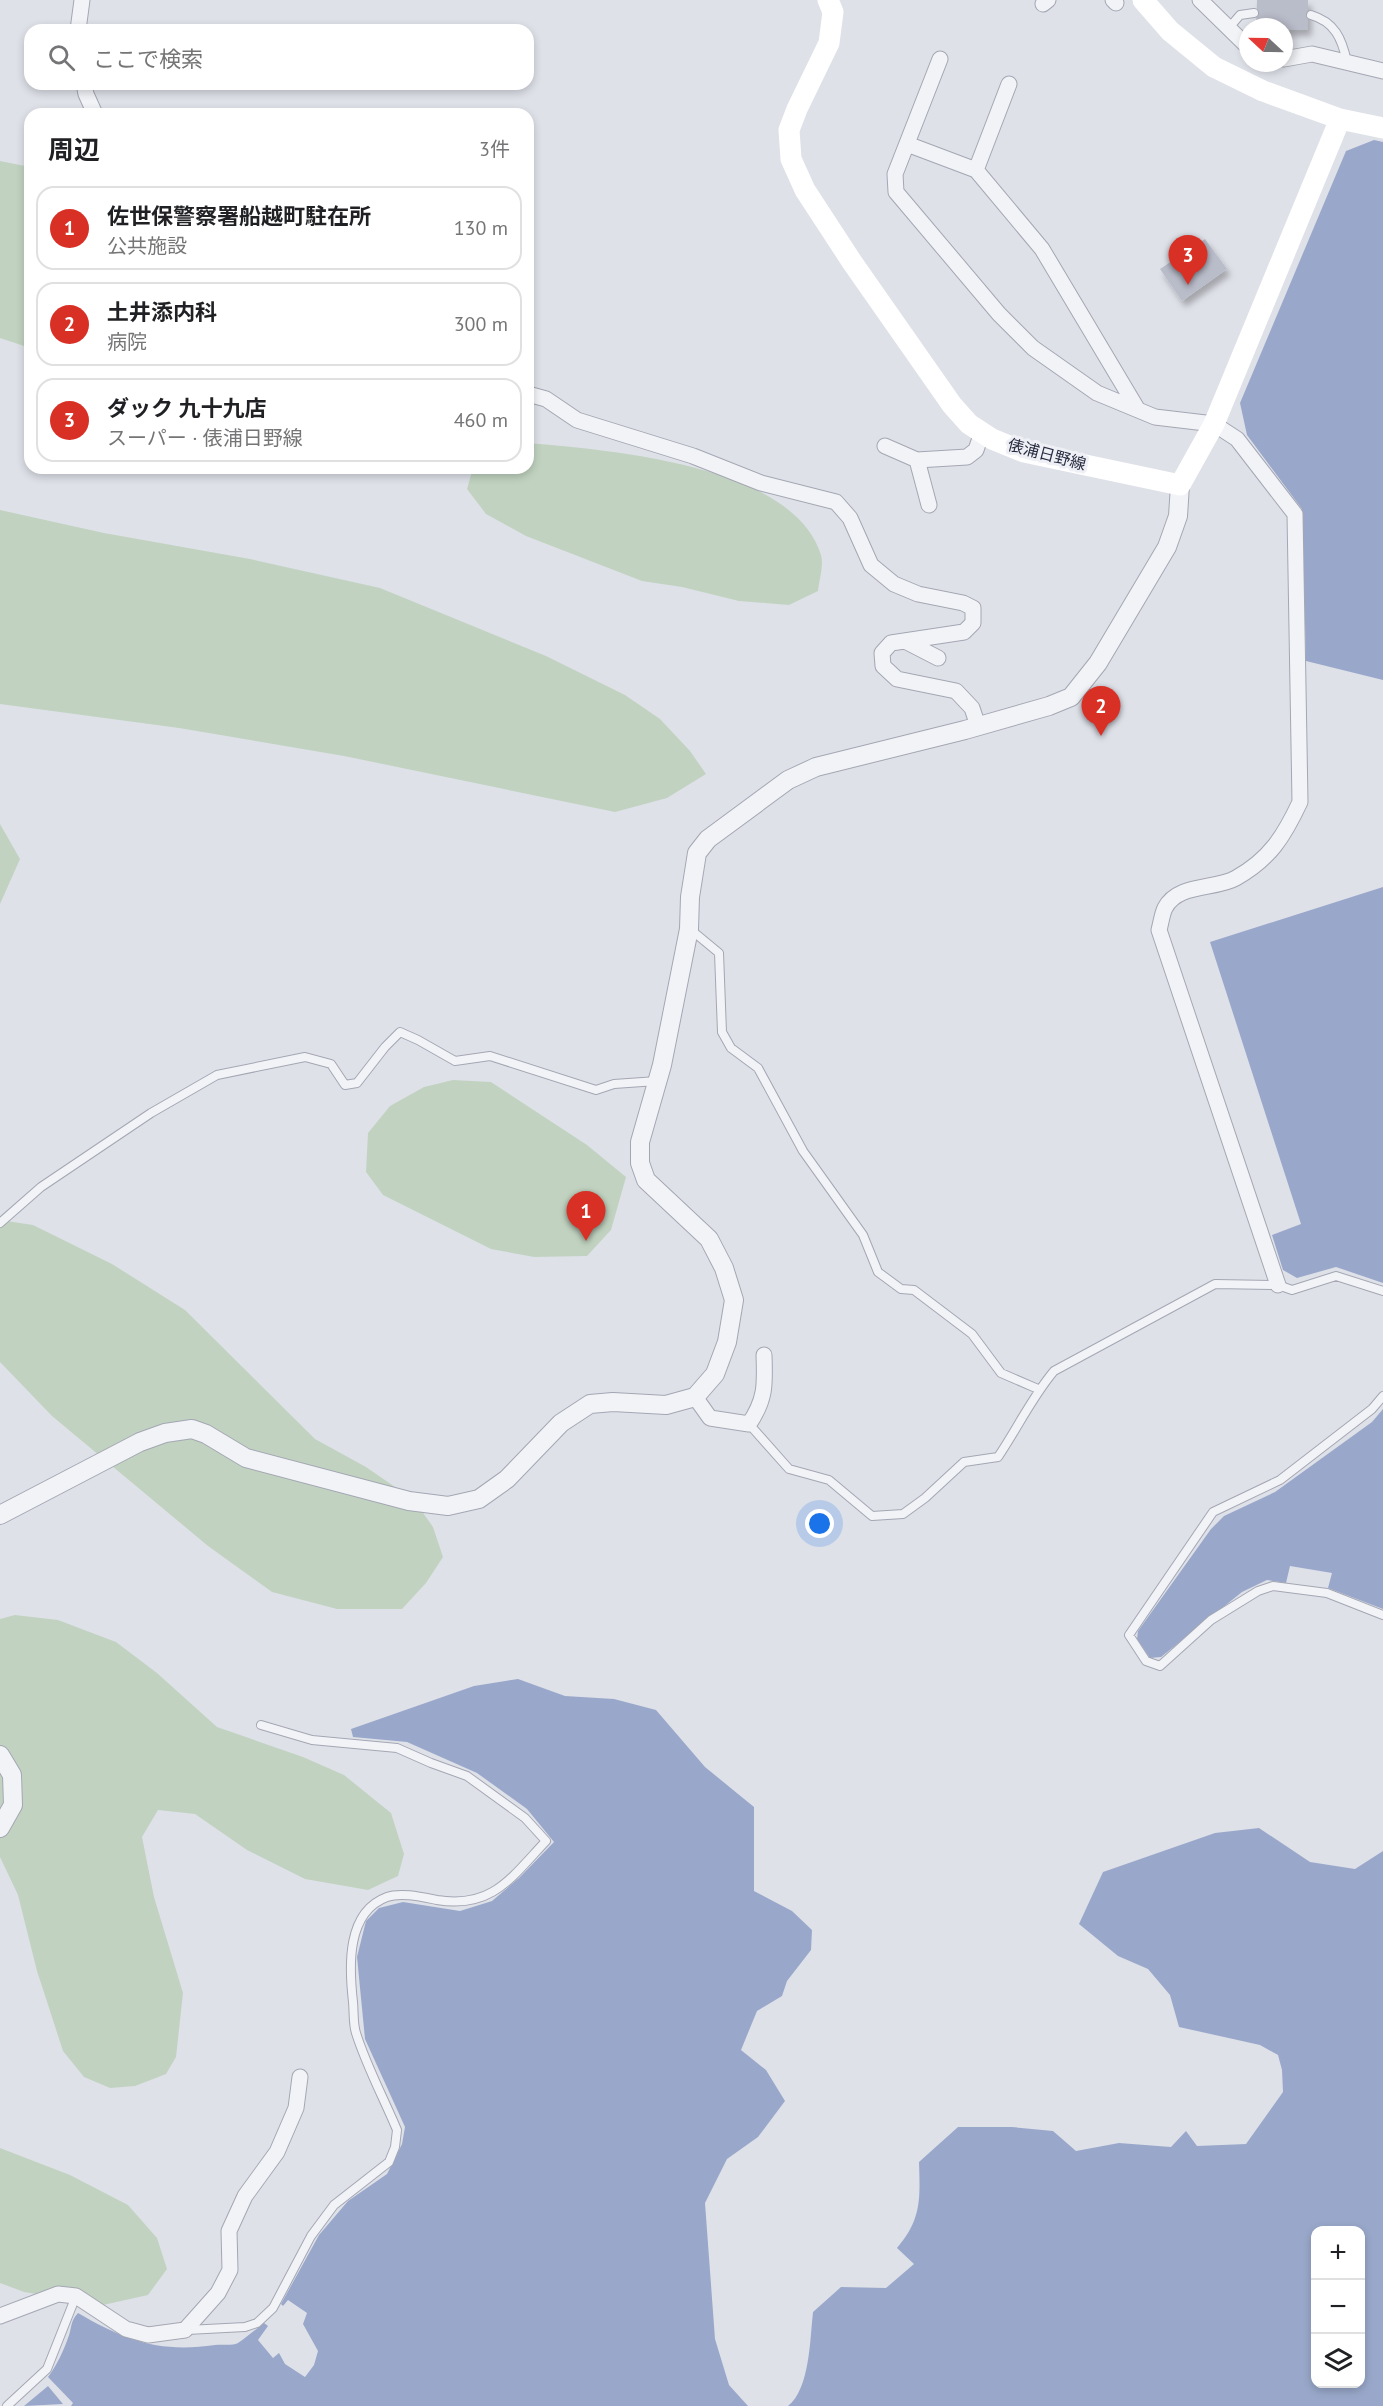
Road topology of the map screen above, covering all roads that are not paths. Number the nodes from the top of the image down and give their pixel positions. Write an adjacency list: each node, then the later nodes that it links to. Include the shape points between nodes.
1 (82, 0): 7 (street)
2 (828, 0): 24 (main road, 俵浦日野線, via 833,12 828,43 789,130 791,159 805,190 852,262 952,405)
3 (1143, 0): 17 (main road, via 1170,31 1214,67 1263,91)
4 (1200, 0): 8 (street)
5 (1254, 13): 8 (lane, via 1240,15)
6 (1311, 15): 12 (lane, via 1324,19 1335,29)
7 (79, 24)
8 (1228, 28): 9 (street)
9 (1239, 38)
10 (1293, 57): 12 (street, via 1312,54)
11 (940, 59): 19 (street)
12 (1347, 63): 13 (street)
13 (1383, 71)
14 (1010, 84): 20 (street)
15 (85, 90): 16 (street)
16 (92, 108)
17 (1340, 119): 18 (main road); 23 (main road)
18 (1383, 128)
19 (907, 144): 20 (street); 22 (street, via 895,174 896,192 999,314 1033,348 1097,393)
20 (976, 170): 22 (street, via 1042,249)
21 (534, 396): 29 (street, via 546,399 577,420 693,456 761,483 836,502 850,518 871,565 894,584 973,608 973,622 964,632)
22 (1138, 410): 23 (street, via 1155,417)
23 (1214, 424): 27 (main road); 35 (street, via 1237,439 1295,514 1300,802 1272,852 1234,879 1176,895 1165,908 1159,930)
24 (982, 432): 26 (street, via 976,450 967,458); 27 (main road, 俵浦日野線, via 1024,452)
25 (885, 446): 26 (street)
26 (917, 460): 28 (street)
27 (1180, 485): 31 (street, via 1178,516 1167,547 1098,663 1071,697)
28 (929, 505)
29 (905, 641): 30 (street); 31 (street, via 891,643 882,653 883,666 897,679 956,691 972,708)
30 (938, 658)
31 (978, 726): 32 (street, via 816,767 788,780 708,839 697,853)
32 (689, 929): 33 (street); 38 (lane, via 719,953 722,1032 731,1048 758,1068 802,1151 863,1235 878,1272 901,1289 914,1290 972,1334 1001,1373)
33 (657, 1082): 34 (lane, via 614,1084 596,1090 490,1056 455,1061 400,1032 357,1083 345,1085 331,1064 305,1058 217,1075 151,1113 41,1187); 40 (street, via 640,1142 640,1163 646,1180 709,1239 734,1300 727,1342 715,1374)
34 (0, 1223)
35 (1278, 1285): 36 (lane, via 1293,1290 1336,1276); 38 (lane, via 1215,1284 1054,1371)
36 (1383, 1291)
37 (764, 1355): 41 (street, via 765,1392)
38 (1038, 1389): 41 (lane, via 998,1457 964,1462 903,1514 872,1516 829,1480 789,1469)
39 (1383, 1396): 43 (lane, via 1372,1409 1280,1480 1213,1512 1129,1635 1146,1661 1160,1666 1211,1620 1273,1586 1327,1593)
40 (695, 1397): 41 (street, via 710,1418); 42 (street, via 666,1405 590,1404 561,1423 507,1479 479,1499 448,1506 410,1501 246,1458 192,1429 140,1442)
41 (749, 1424)
42 (0, 1515)
43 (1383, 1615)
44 (261, 1725): 50 (lane, via 312,1740 397,1748 467,1776 525,1818 546,1841 510,1879 480,1899 458,1903 414,1896 387,1897 367,1909 355,1932 350,1971 356,2032 397,2130 389,2162 334,2205 311,2236 273,2308 257,2323)
45 (0, 1755): 46 (street, via 12,1775 13,1805)
46 (0, 1828)
47 (300, 2077): 50 (street, via 296,2108 277,2152 244,2196 229,2231 230,2270 218,2293)
48 (76, 2296): 49 (street, via 58,2294); 50 (street, via 126,2329 148,2335); 51 (lane, via 47,2369)
49 (0, 2316)
50 (185, 2330)
51 (7, 2406)

